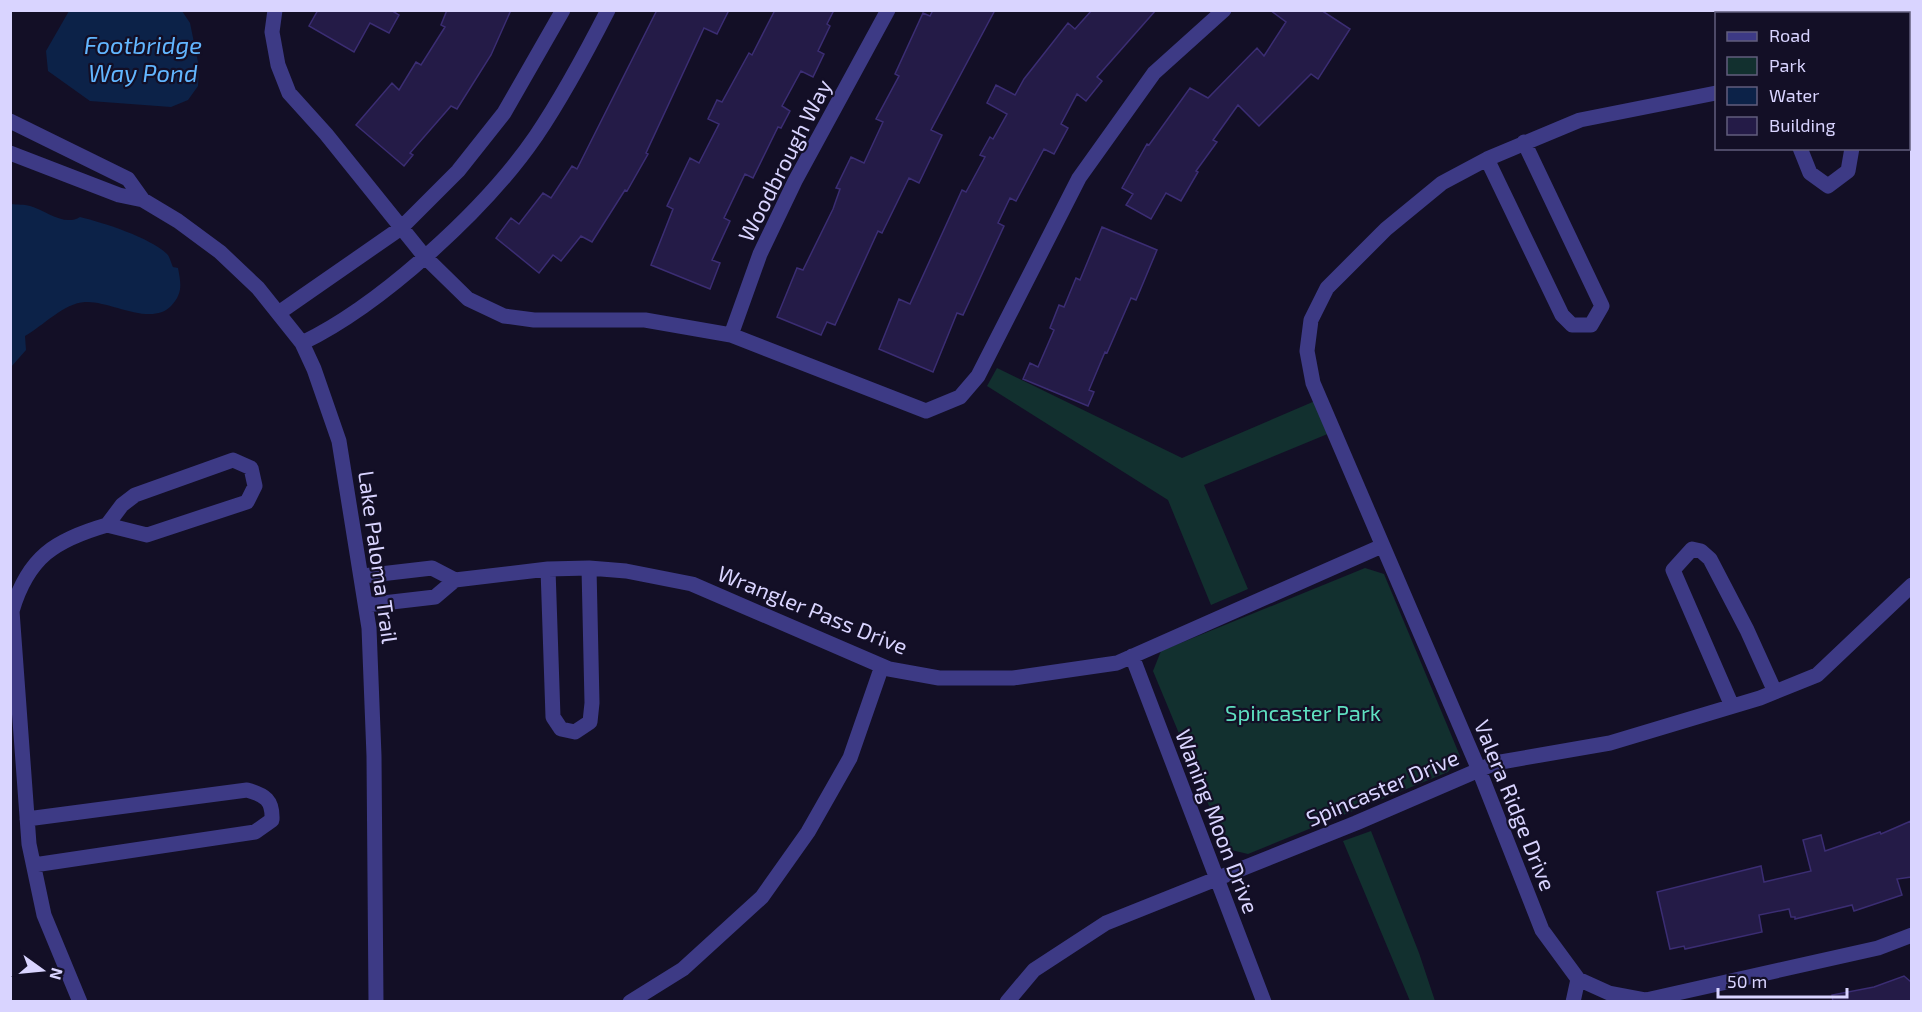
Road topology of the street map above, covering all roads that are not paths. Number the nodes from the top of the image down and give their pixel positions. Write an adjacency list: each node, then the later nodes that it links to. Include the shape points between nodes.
1 (274, 10): 14 (street, via 272,32 278,65 289,93)
2 (563, 10): 14 (street, via 504,113 458,171)
3 (609, 10): 15 (street, via 535,138)
4 (888, 10): 17 (street, Woodbrough Way, via 795,181 760,254)
5 (1224, 10): 17 (street, via 1154,73 1079,178 978,376 960,397 926,411)
6 (1715, 93): 8 (street, Valera Ridge Drive, via 1580,120)
7 (10, 121): 13 (street, Lake Paloma Trail, via 128,179)
8 (1524, 142): 12 (street, Valera Ridge Drive); 12 (street, via 1602,306 1591,325 1572,325 1562,315)
9 (1801, 150): 10 (street, via 1810,173 1828,186 1848,171)
10 (1852, 150)
11 (10, 153): 13 (street, Lake Paloma Trail, via 119,195)
12 (1487, 159): 20 (street, Valera Ridge Drive, via 1442,183 1386,229 1327,288 1311,320 1306,351 1313,383)
13 (143, 200): 16 (street, Lake Paloma Trail, via 220,252)
14 (401, 228): 15 (street); 16 (street)
15 (425, 257): 17 (street, via 468,299 504,316 534,320 645,320); 18 (street, via 389,286)
16 (280, 312): 18 (street, Lake Paloma Trail)
17 (731, 335)
18 (302, 343): 23 (street, Lake Paloma Trail, via 339,441)
19 (106, 525): 19 (street, via 147,535 247,502 255,486 250,468 233,460 135,495); 32 (street, via 55,544 29,572 12,611)
20 (1382, 546): 27 (street, Wrangler Pass Drive); 31 (street, Valera Ridge Drive)
21 (589, 568): 22 (street, Wrangler Pass Drive); 22 (street, via 592,703 590,722 575,732 561,729 553,717); 28 (street, Wrangler Pass Drive, via 692,584)
22 (548, 569): 24 (street, Wrangler Pass Drive)
23 (363, 576): 24 (street, Wrangler Pass Drive, via 432,568); 26 (street, Lake Paloma Trail)
24 (454, 580): 26 (street, via 435,597)
25 (1911, 585): 29 (street, Spincaster Drive, via 1817,675)
26 (366, 605): 39 (street, Lake Paloma Trail, via 374,756)
27 (1132, 656): 28 (street, Wrangler Pass Drive, via 1117,663 1013,678 939,678); 34 (street, Waning Moon Drive)
28 (882, 666): 40 (street, via 850,758 808,832 762,897 683,969)
29 (1775, 692): 30 (street, Spincaster Drive); 30 (street, via 1710,559 1692,549 1673,570)
30 (1732, 706): 31 (street, Spincaster Drive, via 1610,743 1495,763)
31 (1479, 770): 34 (street, Spincaster Drive); 36 (street, Valera Ridge Drive, via 1542,930)
32 (27, 819): 33 (street); 33 (street, via 247,790 264,795 273,806 273,820 255,832)
33 (34, 865): 38 (street, via 45,915)
34 (1216, 881): 41 (street, Spincaster Drive, via 1106,923 1034,970); 42 (street, Waning Moon Drive)
35 (1911, 935): 37 (street, Valera Ridge Drive, via 1878,948)
36 (1578, 979): 37 (street, Valera Ridge Drive, via 1609,993); 43 (street)
37 (1639, 1000)
38 (80, 1002)
39 (376, 1002)
40 (630, 1002)
41 (1007, 1002)
42 (1264, 1002)
43 (1574, 1002)

